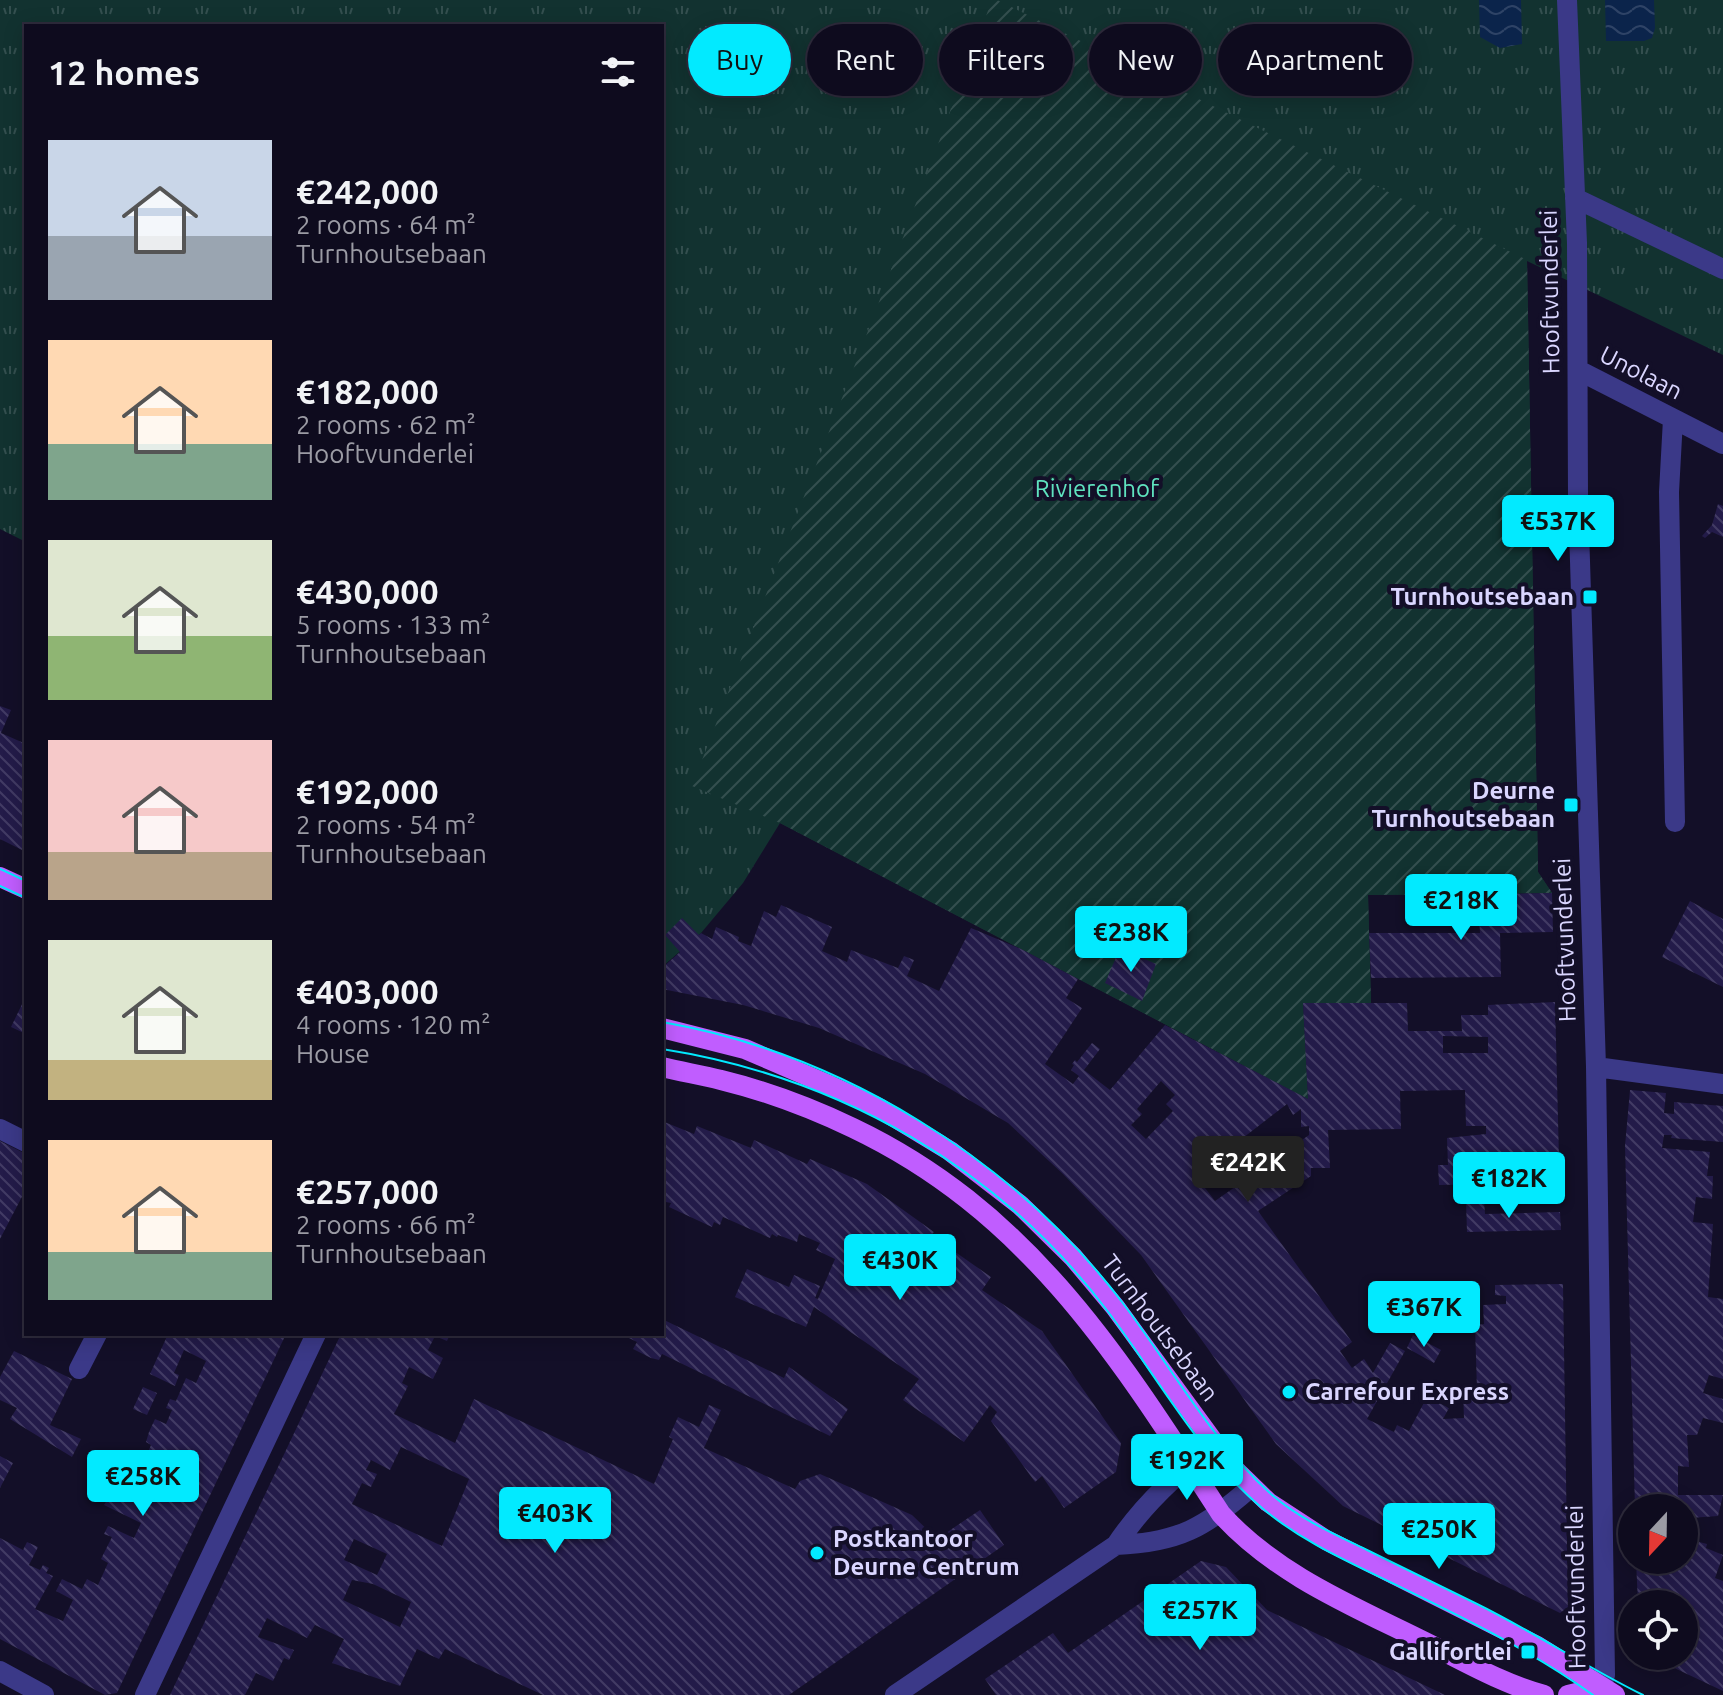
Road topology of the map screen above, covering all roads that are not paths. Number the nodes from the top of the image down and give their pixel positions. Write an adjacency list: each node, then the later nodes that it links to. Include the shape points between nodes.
1 (1567, 0): 2 (street, Hooftvunderlei)
2 (1575, 198): 3 (street); 4 (street, Hooftvunderlei)
3 (1723, 269)
4 (1578, 370): 5 (street, Unolaan); 12 (street, Hooftvunderlei)
5 (1673, 419): 6 (street, Unolaan); 7 (street, via 1669,492)
6 (1723, 444)
7 (1675, 822)
8 (0, 877): 9 (main road)
9 (24, 888)
10 (664, 1029): 19 (main road, Turnhoutsebaan, via 745,1049 831,1086 906,1123 978,1172 1030,1214 1098,1285)
11 (664, 1067): 20 (main road, via 806,1108 884,1144 958,1192 1076,1305)
12 (1596, 1067): 13 (street); 25 (street, Hooftvunderlei)
13 (1723, 1084)
14 (0, 1129): 15 (street)
15 (24, 1141)
16 (96, 1336): 18 (street)
17 (315, 1336): 27 (street)
18 (79, 1369)
19 (1216, 1444): 20 (street); 21 (main road, Turnhoutsebaan)
20 (1190, 1465): 22 (main road); 23 (street)
21 (1251, 1487): 22 (street); 25 (main road, Turnhoutsebaan, via 1309,1531 1501,1626)
22 (1221, 1514): 23 (street, via 1203,1526 1148,1544); 29 (main road, via 1259,1550 1318,1588 1504,1681)
23 (1116, 1545): 28 (street)
24 (0, 1671): 26 (street)
25 (1605, 1693): 30 (main road)
26 (44, 1695)
27 (145, 1695)
28 (895, 1695)
29 (1544, 1695)
30 (1568, 1695)

